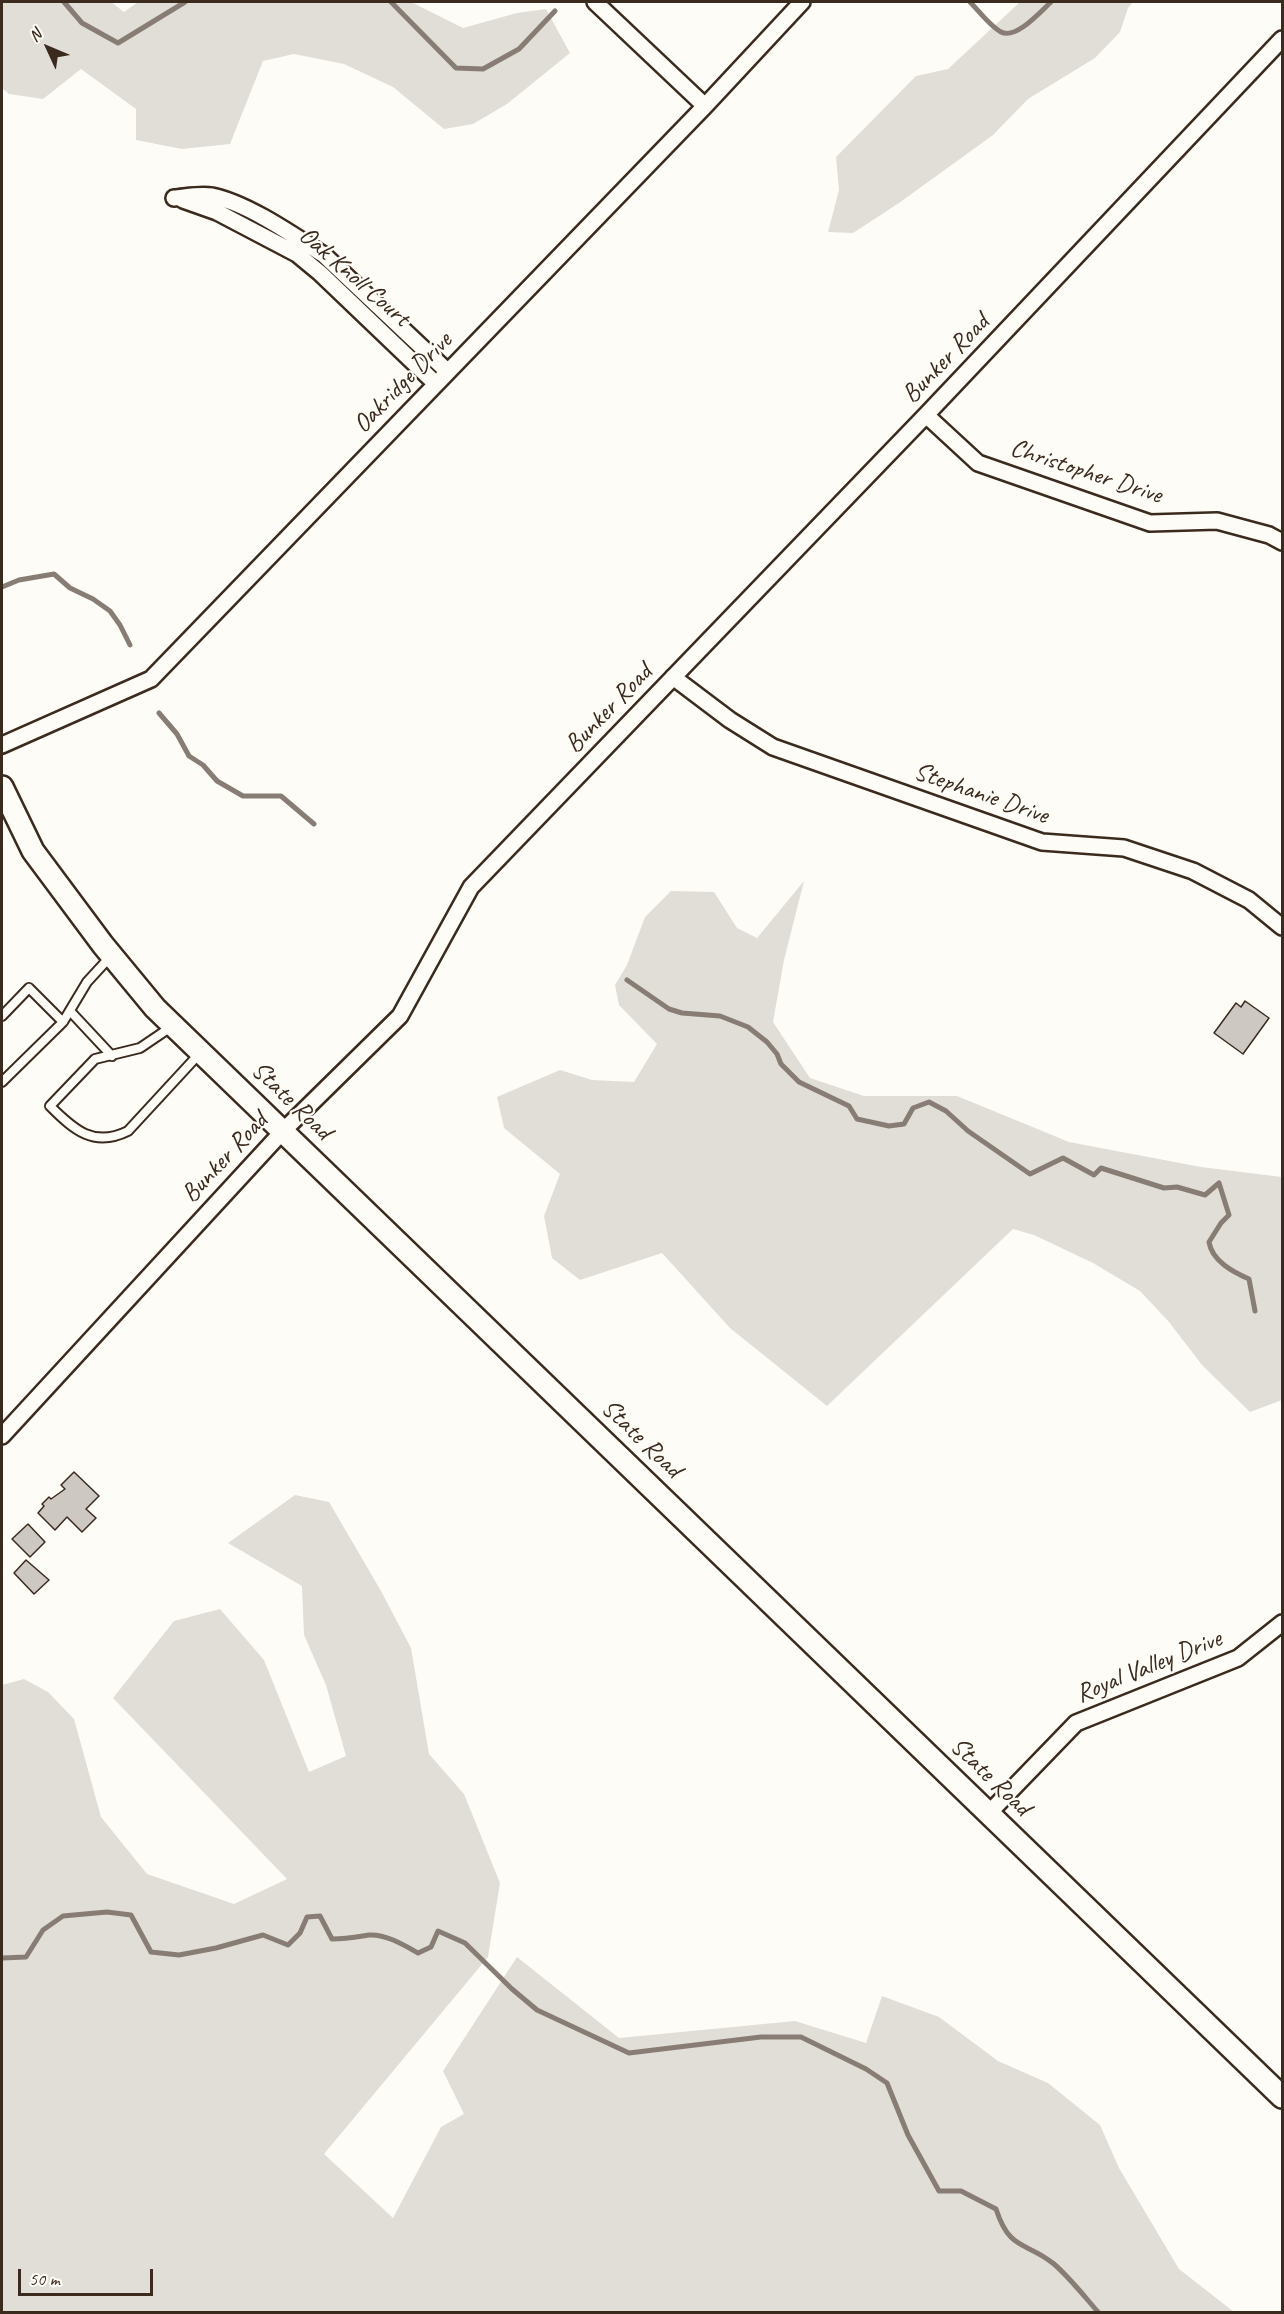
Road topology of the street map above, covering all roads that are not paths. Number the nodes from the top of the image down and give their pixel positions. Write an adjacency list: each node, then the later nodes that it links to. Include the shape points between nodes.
1 (595, 2): 4 (street)
2 (802, 2): 4 (street, Oakridge Drive)
3 (1282, 39): 7 (street, Bunker Road)
4 (705, 106): 5 (street, Oakridge Drive)
5 (447, 371): 6 (street, Oakridge Drive); 6 (street, Oak Knoll Court, via 324,255 236,203 210,195 174,198 217,212 297,254)
6 (435, 383): 10 (street, Oakridge Drive, via 151,679)
7 (926, 415): 8 (street, Christopher Drive, via 978,463 1150,523 1217,522); 9 (street, Bunker Road)
8 (1282, 542)
9 (674, 677): 12 (street, Stephanie Drive, via 773,747 1042,842 1124,848 1193,871 1249,900); 21 (street, Bunker Road, via 471,887 400,1016)
10 (2, 745)
11 (2, 787): 13 (main road, State Road, via 33,851)
12 (1282, 927)
13 (111, 955): 14 (lane, via 87,982); 17 (main road, State Road)
14 (70, 1011): 16 (lane); 19 (lane)
15 (2, 1016): 16 (lane, via 29,988)
16 (63, 1022): 20 (lane)
17 (173, 1025): 18 (main road, State Road); 19 (lane, via 140,1048)
18 (201, 1052): 19 (lane, via 128,1131 113,1138 86,1135 51,1106 95,1059); 21 (main road, State Road)
19 (112, 1056)
20 (2, 1082)
21 (283, 1131): 22 (street, Bunker Road); 24 (main road, State Road)
22 (2, 1436)
23 (1282, 1623): 24 (street, Royal Valley Drive, via 1238,1658 1076,1723)
24 (989, 1813): 25 (main road, State Road)
25 (1282, 2097)

